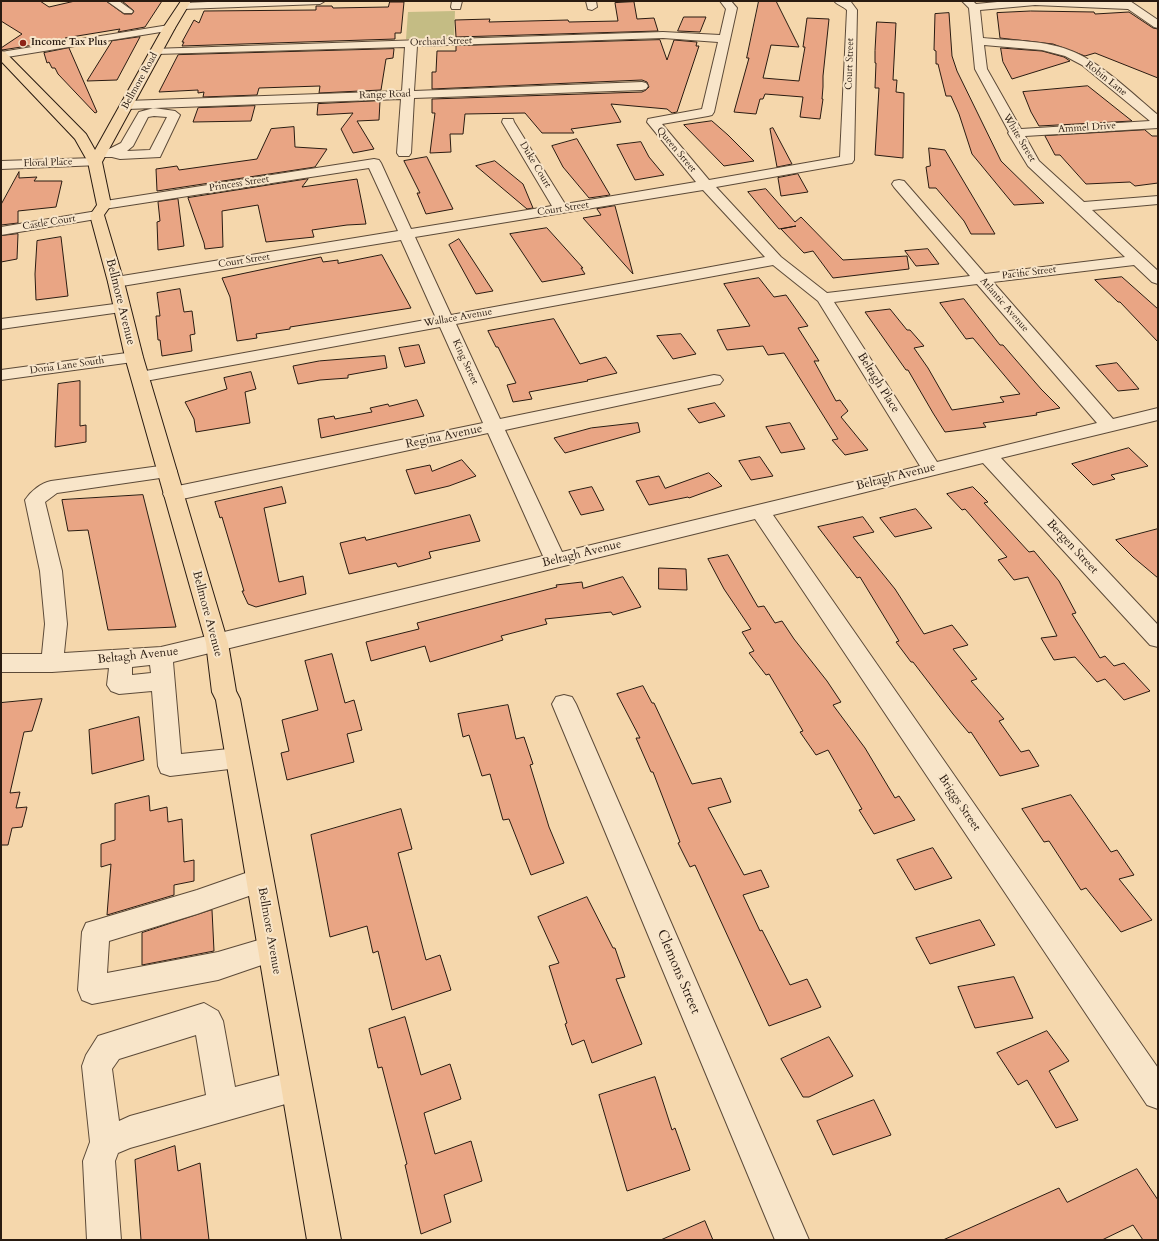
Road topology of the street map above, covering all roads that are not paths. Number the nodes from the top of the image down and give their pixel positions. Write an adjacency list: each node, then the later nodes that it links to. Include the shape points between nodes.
1 (112, 1): 8 (street)
2 (320, 1): 5 (street)
3 (726, 1): 11 (street, Queen Street, via 732,8)
4 (839, 1): 27 (street, Court Street, via 847,4 852,10 847,160)
5 (184, 3): 10 (main road, Bellmore Road)
6 (971, 4): 7 (street); 12 (street, White Street)
7 (1127, 4): 9 (street)
8 (128, 11)
9 (1158, 25)
10 (169, 28): 14 (main road, Bellmore Road); 15 (street)
11 (726, 39): 13 (street, Orchard Street, via 663,35); 27 (street, Queen Street, via 708,112 653,122)
12 (977, 41): 20 (street, Robin Lane, via 1042,47 1069,54 1086,63); 21 (street, White Street, via 980,69)
13 (411, 43): 14 (street, Orchard Street); 17 (street)
14 (156, 51): 18 (main road, Bellmore Road)
15 (1, 55): 23 (main road, Bellmore Avenue)
16 (642, 86): 17 (street, Range Road)
17 (408, 95): 18 (street, Range Road); 22 (street)
18 (128, 105): 23 (main road, Bellmore Road)
19 (508, 122): 30 (street, Duke Court)
20 (1158, 122): 21 (street, Ammel Drive)
21 (1015, 133): 29 (street, White Street, via 1033,163)
22 (404, 153)
23 (102, 156): 23 (street, Floral Place, via 155,154 174,115 167,112 148,112 143,115 126,146); 25 (street, Floral Place); 31 (main road, Bellmore Avenue)
24 (374, 163): 31 (street, Princess Street); 33 (street, King Street)
25 (1, 165)
26 (899, 184): 36 (street, Atlantic Avenue)
27 (706, 185): 30 (street, Court Street); 34 (street, Queen Street)
28 (1158, 200): 29 (street)
29 (1081, 207): 35 (street, White Street)
30 (561, 209): 33 (street, Court Street)
31 (100, 210): 32 (street, Castle Court); 38 (main road, Bellmore Avenue)
32 (1, 231)
33 (406, 234): 38 (street, Court Street); 41 (street, King Street)
34 (776, 260): 39 (street, Queen Street); 41 (street, Wallace Avenue)
35 (1138, 260): 36 (street, Pacific Street); 37 (street, White Street)
36 (982, 279): 39 (street, Pacific Street); 47 (street, Atlantic Avenue)
37 (1158, 279)
38 (116, 282): 40 (main road, Bellmore Avenue)
39 (824, 298): 50 (street, Beltagh Place)
40 (122, 308): 42 (street); 43 (main road, Bellmore Avenue)
41 (446, 320): 43 (street, Wallace Avenue); 48 (street, King Street)
42 (1, 324)
43 (137, 367): 44 (street, Doria Lane South); 51 (main road, Bellmore Avenue)
44 (1, 375)
45 (714, 380): 48 (street, Regina Avenue)
46 (1158, 414): 47 (street, Beltagh Avenue)
47 (1109, 426): 49 (street, Beltagh Avenue)
48 (495, 427): 52 (street, Regina Avenue); 54 (street, King Street)
49 (987, 455): 50 (street, Beltagh Avenue); 55 (street, Bergen Street)
50 (931, 468): 53 (street, Beltagh Avenue)
51 (167, 471): 52 (main road, Bellmore Avenue); 59 (street, via 51,486 35,500 51,571 56,624)
52 (174, 494): 56 (main road, Bellmore Avenue)
53 (760, 511): 54 (street, Beltagh Avenue); 67 (street, Briggs Street)
54 (556, 560): 56 (street, Beltagh Avenue)
55 (1158, 639)
56 (217, 643): 57 (street, Beltagh Avenue); 63 (main road, Bellmore Avenue)
57 (161, 656): 58 (street, Beltagh Avenue); 61 (street)
58 (122, 658): 59 (street, Beltagh Avenue); 61 (street, via 119,685)
59 (52, 663): 60 (street, Beltagh Avenue)
60 (1, 664)
61 (162, 682): 63 (street, via 170,766)
62 (564, 704): 72 (street, Clemons Street)
63 (238, 758): 64 (main road, Bellmore Avenue)
64 (260, 880): 65 (main road, Bellmore Avenue); 65 (street, via 96,932 92,990 218,966)
65 (272, 949): 66 (main road, Bellmore Avenue)
66 (296, 1086): 68 (street); 71 (main road, Bellmore Avenue)
67 (1158, 1094)
68 (223, 1106): 69 (street, via 130,1132); 69 (street, via 208,1021 204,1018 109,1047 103,1054 97,1066)
69 (106, 1142): 70 (street, via 99,1161)
70 (104, 1240)
71 (324, 1240)
72 (792, 1240)

